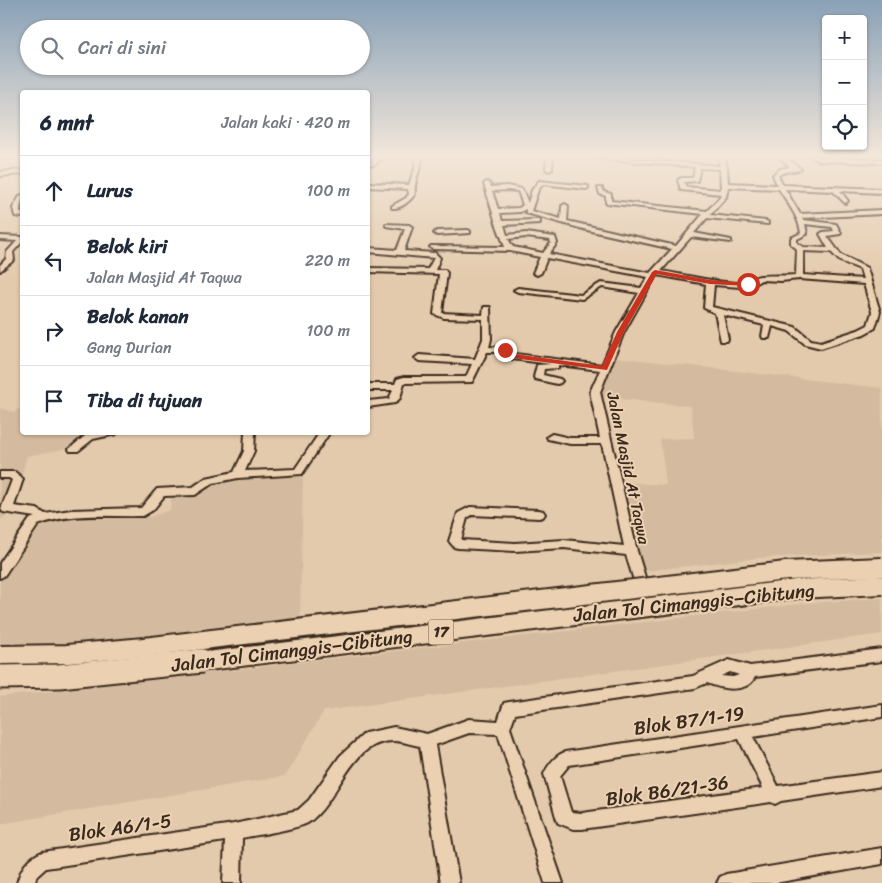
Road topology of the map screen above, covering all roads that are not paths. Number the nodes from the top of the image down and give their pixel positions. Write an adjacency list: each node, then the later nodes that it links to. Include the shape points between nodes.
1 (410, 196): 12 (street)
2 (491, 196): 13 (street)
3 (522, 196): 13 (street, via 526,206 520,210)
4 (533, 196): 19 (street, via 528,212)
5 (609, 196): 16 (street, via 608,202)
6 (723, 196): 16 (street, Jalan Masjid At Taqwa)
7 (785, 196): 17 (street)
8 (841, 196): 10 (street)
9 (20, 200): 15 (street, via 16,208 17,215)
10 (845, 201)
11 (565, 206): 19 (street)
12 (394, 207)
13 (496, 211): 20 (street)
14 (882, 212): 17 (street)
15 (20, 215)
16 (705, 215): 21 (street); 24 (street, Jalan Masjid At Taqwa)
17 (800, 219): 34 (street, via 805,233 794,238 794,244); 36 (street, via 834,225 838,234 823,234)
18 (538, 222): 20 (street)
19 (564, 222): 32 (street)
20 (500, 223): 25 (street)
21 (766, 223)
22 (388, 225): 37 (street, via 409,227)
23 (437, 233): 31 (street, via 468,230)
24 (688, 234): 29 (street); 32 (street, Jalan Masjid At Taqwa)
25 (504, 237): 33 (street); 39 (street, via 553,238 554,243)
26 (0, 238): 27 (street)
27 (20, 239)
28 (20, 241): 40 (street, via 10,252 10,260)
29 (729, 241)
30 (433, 247): 31 (street)
31 (471, 248): 33 (street)
32 (676, 248): 45 (street, Jalan Masjid At Taqwa)
33 (510, 249): 39 (street)
34 (801, 249): 36 (street); 46 (street)
35 (370, 250): 37 (street)
36 (832, 250): 48 (street, via 844,262 863,268)
37 (400, 251): 38 (street)
38 (418, 252): 42 (street); 43 (street, via 437,256)
39 (544, 256): 44 (street); 45 (street)
40 (0, 269)
41 (370, 270): 42 (street)
42 (413, 271): 43 (street)
43 (432, 271): 57 (street, via 443,273 438,314 487,313)
44 (537, 272)
45 (654, 274): 47 (street); 50 (street, Jalan Masjid At Taqwa)
46 (799, 277): 47 (street, via 760,278 740,285); 48 (street)
47 (710, 282): 51 (street, via 708,308)
48 (868, 282): 53 (street, via 876,312)
49 (518, 290): 50 (street, via 582,297 600,285)
50 (644, 291): 61 (street, Jalan Masjid At Taqwa)
51 (719, 312): 52 (street); 56 (street)
52 (768, 324): 53 (street, via 792,329 808,342 821,345); 55 (street)
53 (872, 326): 54 (street)
54 (882, 328)
55 (766, 336)
56 (724, 339)
57 (484, 349): 59 (street); 60 (street, via 505,350 512,356)
58 (418, 358): 59 (street)
59 (478, 362): 64 (street, via 469,380 400,380)
60 (593, 366): 61 (street); 62 (street, via 540,367 539,378)
61 (604, 368): 70 (street, Jalan Masjid At Taqwa, via 595,392)
62 (557, 381)
63 (370, 387): 64 (street)
64 (398, 387): 65 (street, via 392,401)
65 (370, 404)
66 (99, 435): 71 (street, via 90,437)
67 (250, 435): 73 (street, via 249,451)
68 (323, 435): 73 (street, via 298,472)
69 (552, 437): 70 (street, via 570,441)
70 (606, 441): 76 (street, Jalan Masjid At Taqwa)
71 (74, 449)
72 (5, 474): 75 (street, via 18,479 7,509 37,513)
73 (238, 475): 75 (street, via 210,480 195,491 161,492 150,508 143,512)
74 (539, 514): 76 (street, via 470,511 462,516 455,541 458,544 515,547 564,544)
75 (42, 518): 78 (street, via 34,522)
76 (631, 552): 80 (street, Jalan Masjid At Taqwa)
77 (882, 567): 81 (highway, Jalan Tol Cimanggis–Cibitung / 17, bridge, via 786,571 144,647 67,654)
78 (0, 573)
79 (882, 585): 83 (highway, Jalan Tol Cimanggis–Cibitung / 17, bridge, via 770,592 139,668 59,676)
80 (642, 587)
81 (0, 655)
82 (882, 655): 85 (street, via 750,672 748,677 735,684 721,683 709,677 695,682 509,708)
83 (0, 677)
84 (882, 711): 86 (street, Blok B7/1-19)
85 (503, 728): 87 (street, via 469,726); 97 (street)
86 (743, 733): 89 (street); 90 (street, Blok B7/1-19, via 565,759 552,774)
87 (427, 741): 91 (street, Blok A6/1-5, via 394,734 370,738 345,761 315,806 302,817); 96 (street)
88 (882, 779): 89 (street, Blok B6/21-36)
89 (775, 796): 90 (street, Blok B6/21-36, via 582,821)
90 (564, 817)
91 (234, 832): 94 (street, Blok A6/1-5, via 42,860 29,872); 95 (street)
92 (882, 856): 93 (street)
93 (778, 879): 98 (street)
94 (26, 883)
95 (232, 883)
96 (450, 883)
97 (554, 883)
98 (726, 883)

